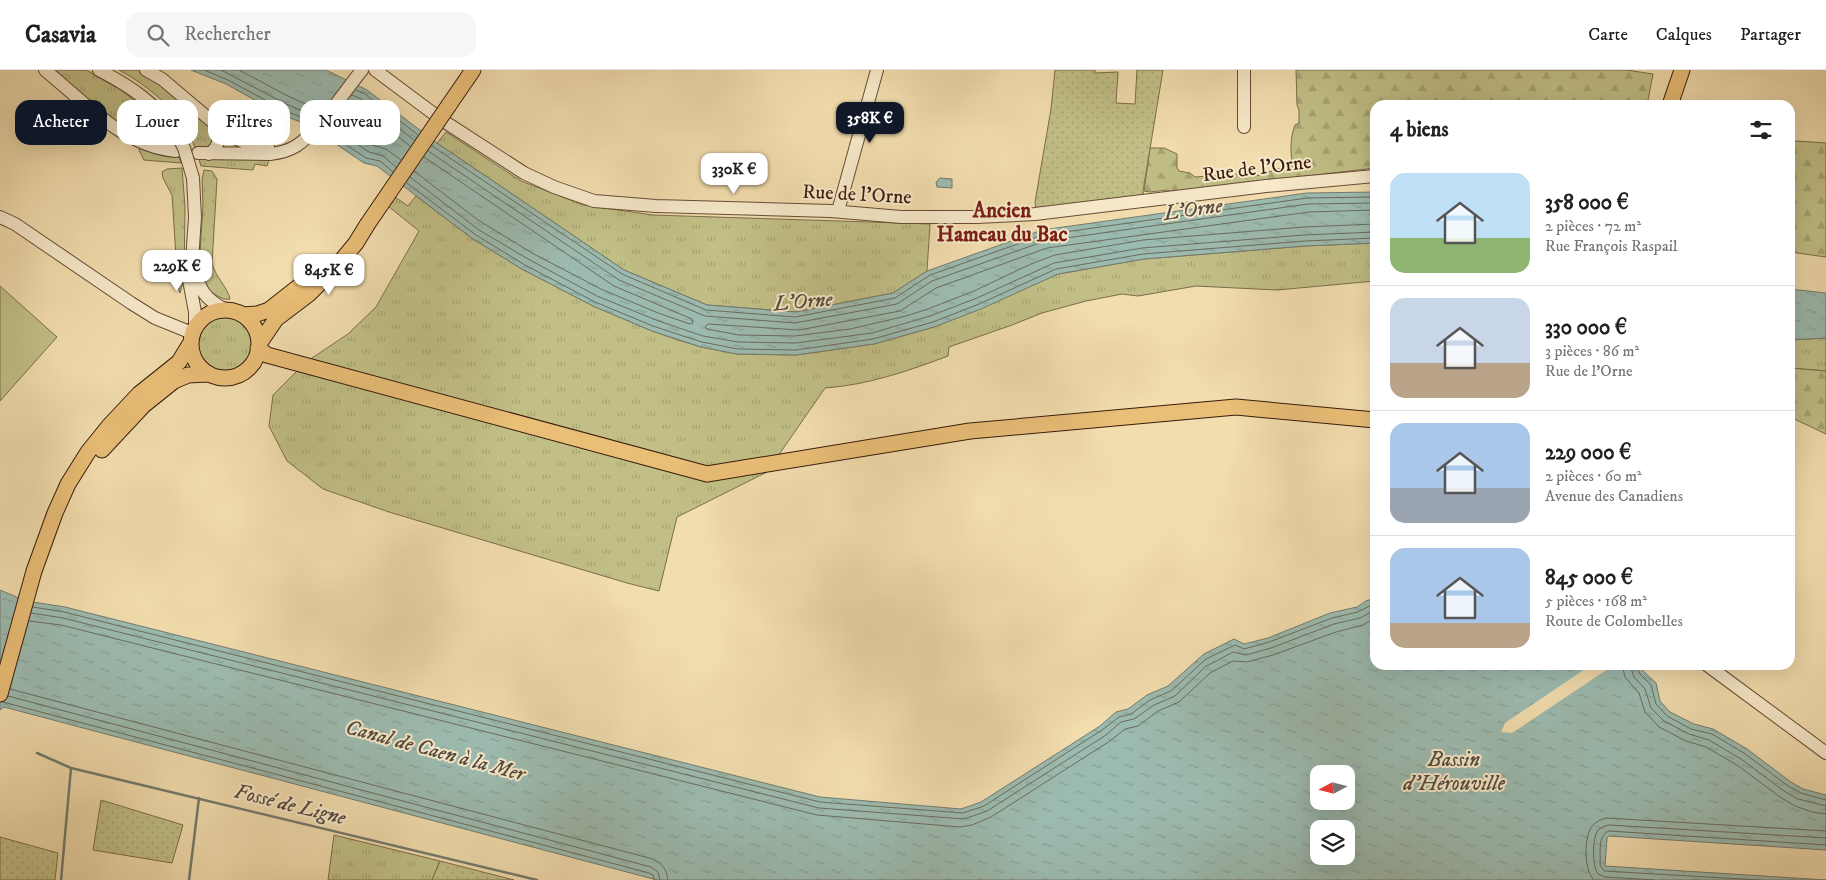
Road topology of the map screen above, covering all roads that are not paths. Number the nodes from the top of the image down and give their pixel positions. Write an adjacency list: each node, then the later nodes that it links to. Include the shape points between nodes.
1 (46, 70): 18 (street, via 133,140 162,150)
2 (99, 70): 23 (street, bridge, via 158,109 184,148 193,178 195,204)
3 (146, 70): 12 (street, via 162,79)
4 (362, 70): 17 (street, via 314,129)
5 (375, 70): 11 (street)
6 (473, 70): 22 (main road, bridge)
7 (877, 70): 20 (street)
8 (1244, 70): 14 (street)
9 (1682, 70): 10 (main road)
10 (1672, 100)
11 (434, 114)
12 (208, 118)
13 (445, 122): 20 (street, Rue de l'Orne, via 524,173 586,199 656,206)
14 (1244, 127)
15 (218, 145): 17 (street, via 216,149 203,153 270,154)
16 (252, 145): 17 (street)
17 (288, 150)
18 (176, 151)
19 (1370, 176): 20 (street, Rue de l'Orne, via 1035,214 910,217)
20 (838, 211)
21 (0, 217): 26 (street, via 154,318)
22 (367, 225): 25 (main road, via 318,272 274,307 261,314); 27 (main road, via 337,266 309,294 276,319)
23 (192, 260): 24 (street, via 202,291); 26 (street, via 189,280 194,312)
24 (226, 310): 25 (main road); 26 (main road, via 202,318)
25 (243, 315): 27 (main road, via 254,327)
26 (192, 335): 28 (main road, via 195,361); 30 (main road, via 178,362 139,394 88,452 68,484)
27 (260, 351): 28 (main road, via 249,368 235,376 223,378); 29 (main road, via 707,474 970,431 1236,407)
28 (208, 374): 30 (main road, via 178,379 139,410 97,456)
29 (1370, 420)
30 (50, 528): 32 (main road, via 34,571)
31 (1714, 670): 33 (street)
32 (0, 694)
33 (1826, 753)

